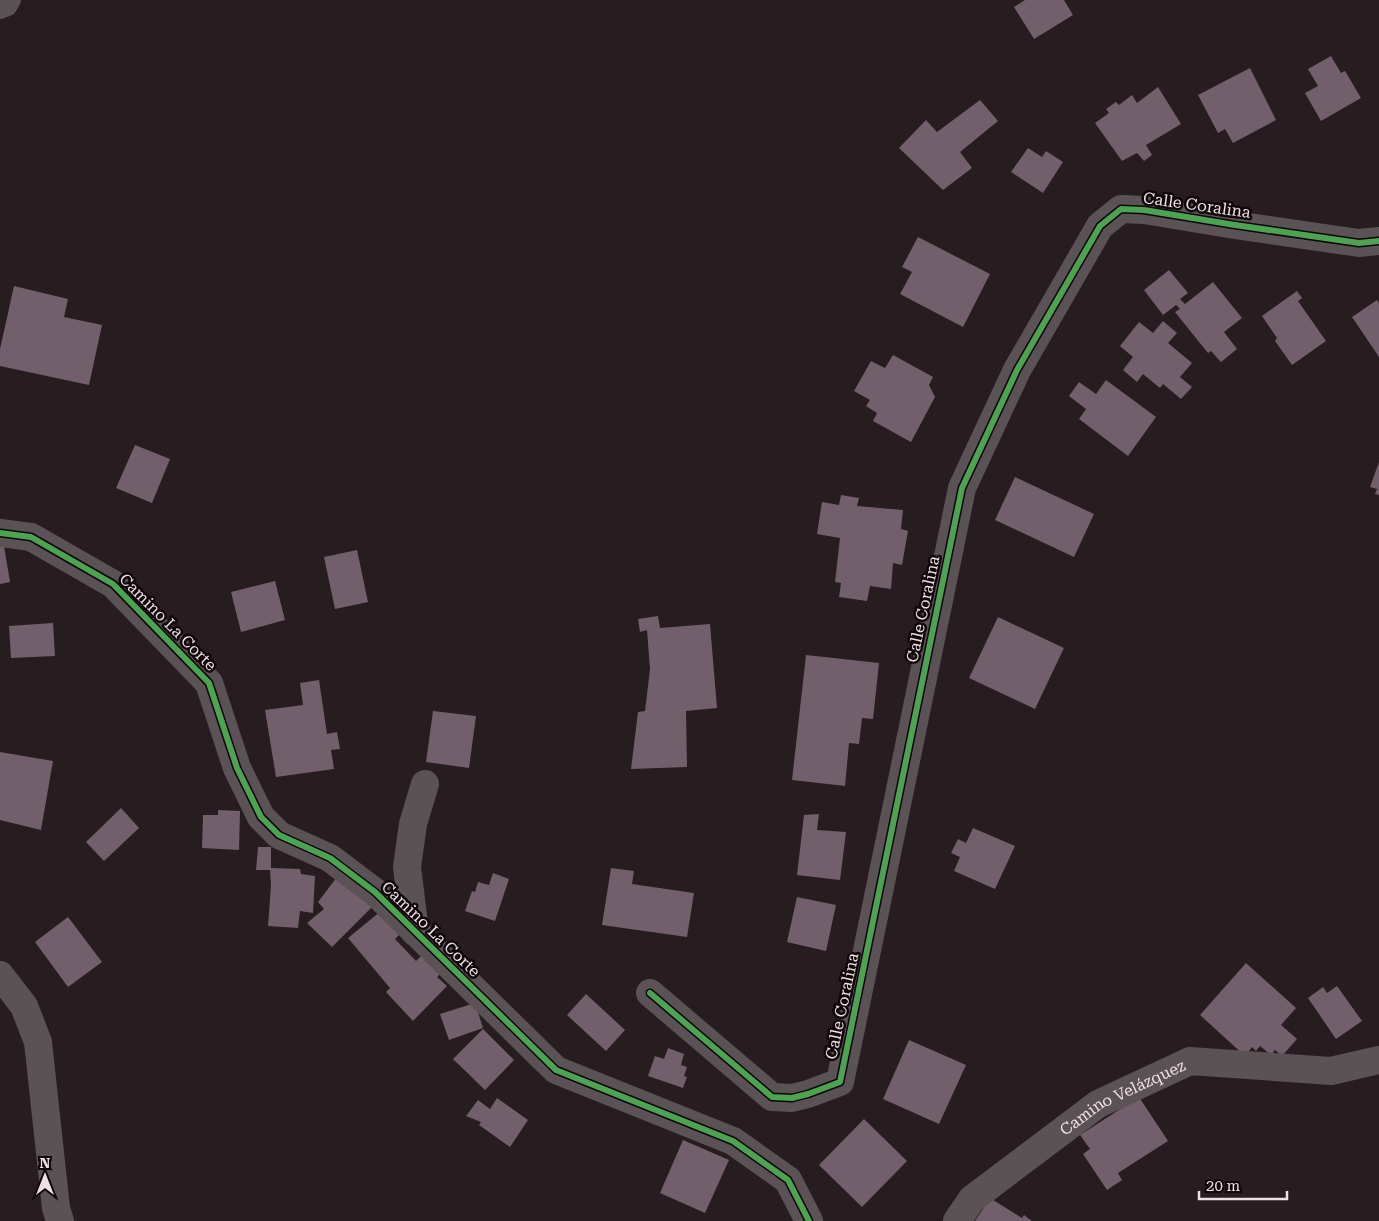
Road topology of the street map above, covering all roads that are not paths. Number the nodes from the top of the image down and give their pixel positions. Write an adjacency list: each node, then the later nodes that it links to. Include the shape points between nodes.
1 (12, 0): 2 (lane, via 8,8)
2 (0, 10)
3 (1379, 241): 8 (street, Calle Coralina, via 1359,243 1144,210 1120,209 1100,226 1017,370 962,488 840,1082 792,1098 772,1097)
4 (0, 533): 6 (street, Camino La Corte, via 31,537 113,584 209,683 237,768 261,817 279,835 330,858 375,892)
5 (426, 784): 6 (street, via 412,824 406,867)
6 (415, 932): 11 (street, Camino La Corte, via 556,1070 733,1142 788,1180)
7 (0, 975): 10 (street, via 24,1006 38,1042)
8 (650, 993)
9 (1379, 1060): 12 (street, Camino Velázquez, via 1331,1072 1190,1061 1098,1104 972,1199)
10 (60, 1221)
11 (809, 1221)
12 (957, 1221)

